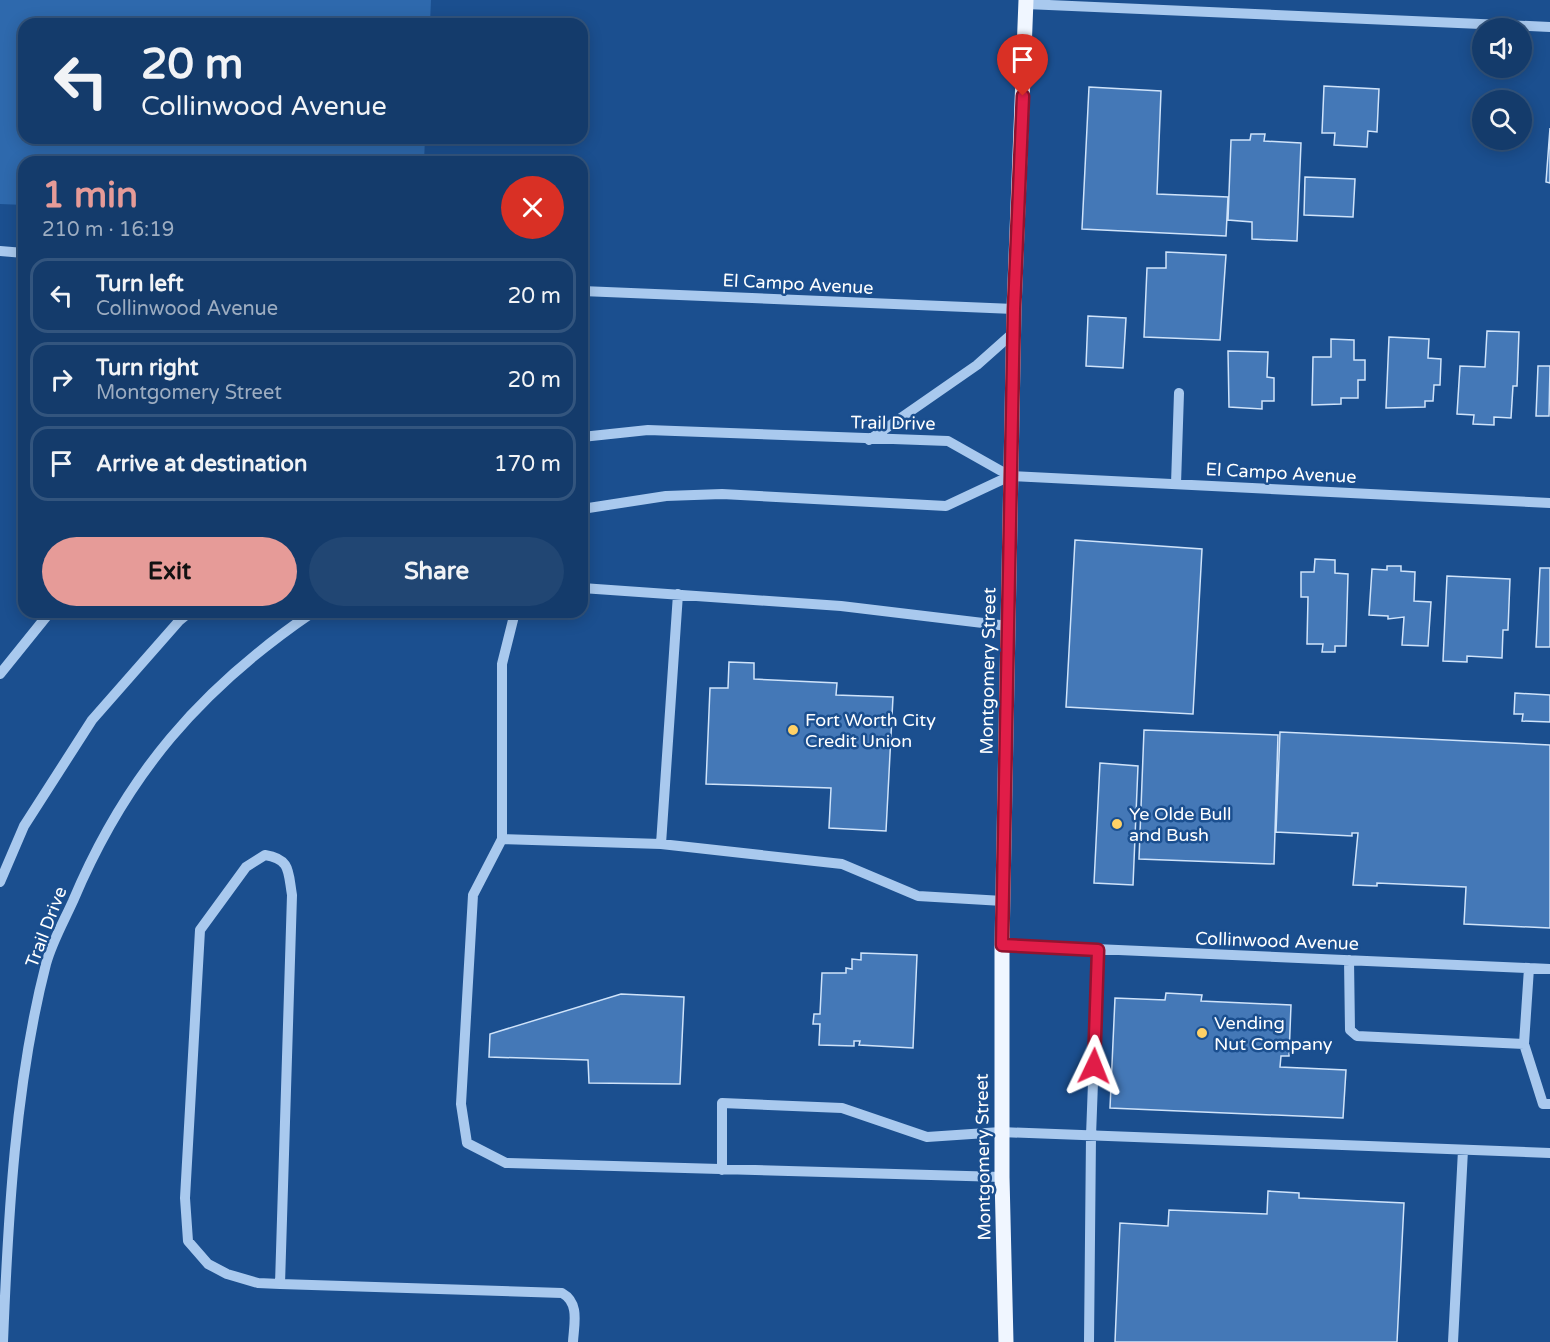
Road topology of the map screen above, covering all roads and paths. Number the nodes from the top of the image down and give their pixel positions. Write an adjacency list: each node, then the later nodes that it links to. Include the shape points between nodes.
1 (1026, 2): 2 (street); 6 (main road, Montgomery Street)
2 (1550, 27)
3 (0, 251): 4 (street)
4 (18, 252)
5 (588, 291): 6 (street, El Campo Avenue)
6 (1014, 309): 7 (main road, Montgomery Street)
7 (1013, 333): 10 (street, via 977,365); 11 (main road, Montgomery Street)
8 (1179, 393): 12 (street)
9 (588, 437): 10 (street, Trail Drive, via 648,430)
10 (869, 440): 11 (street, Trail Drive, via 948,441)
11 (1010, 476): 12 (street, El Campo Avenue); 14 (street, via 946,506 722,494 666,496); 21 (main road, Montgomery Street)
12 (1176, 484): 13 (street, El Campo Avenue)
13 (1550, 502)
14 (588, 507)
15 (588, 588): 16 (street)
16 (678, 594): 21 (street, via 841,606); 24 (street)
17 (45, 618): 22 (street)
18 (183, 618): 25 (street, via 92,720 24,826)
19 (304, 618): 41 (street, Trail Drive, via 274,638 225,681 186,718 147,765 90,860 47,961 22,1079)
20 (514, 618): 23 (street, via 502,664)
21 (1008, 626): 26 (main road, Montgomery Street)
22 (0, 674)
23 (502, 839): 24 (street); 38 (street, via 473,895 461,1104 467,1143 506,1163)
24 (662, 844): 26 (street, via 842,864 918,896)
25 (0, 882)
26 (1003, 901): 27 (main road, Montgomery Street)
27 (1002, 945): 28 (street, Collinwood Avenue); 34 (main road, Montgomery Street)
28 (1098, 950): 29 (street, Collinwood Avenue); 35 (street)
29 (1349, 960): 30 (street, Collinwood Avenue); 32 (street, via 1350,1030 1357,1036)
30 (1528, 968): 31 (street, Collinwood Avenue); 32 (street)
31 (1550, 969)
32 (1524, 1044): 33 (street, via 1543,1104)
33 (1550, 1104)
34 (1001, 1132): 35 (street); 38 (street, via 927,1137 842,1108 722,1103); 39 (main road, Montgomery Street)
35 (1091, 1136): 36 (street); 44 (street)
36 (1463, 1150): 37 (street); 45 (street)
37 (1550, 1153)
38 (722, 1170): 39 (street)
39 (1002, 1177): 43 (main road, Montgomery Street)
40 (280, 1284): 40 (street, via 258,1283 208,1264 188,1241 185,1198 200,930 246,867 265,855 279,857 287,866 292,895); 42 (street, via 562,1293 573,1304)
41 (3, 1342)
42 (573, 1342)
43 (1006, 1342)
44 (1089, 1342)
45 (1453, 1342)

